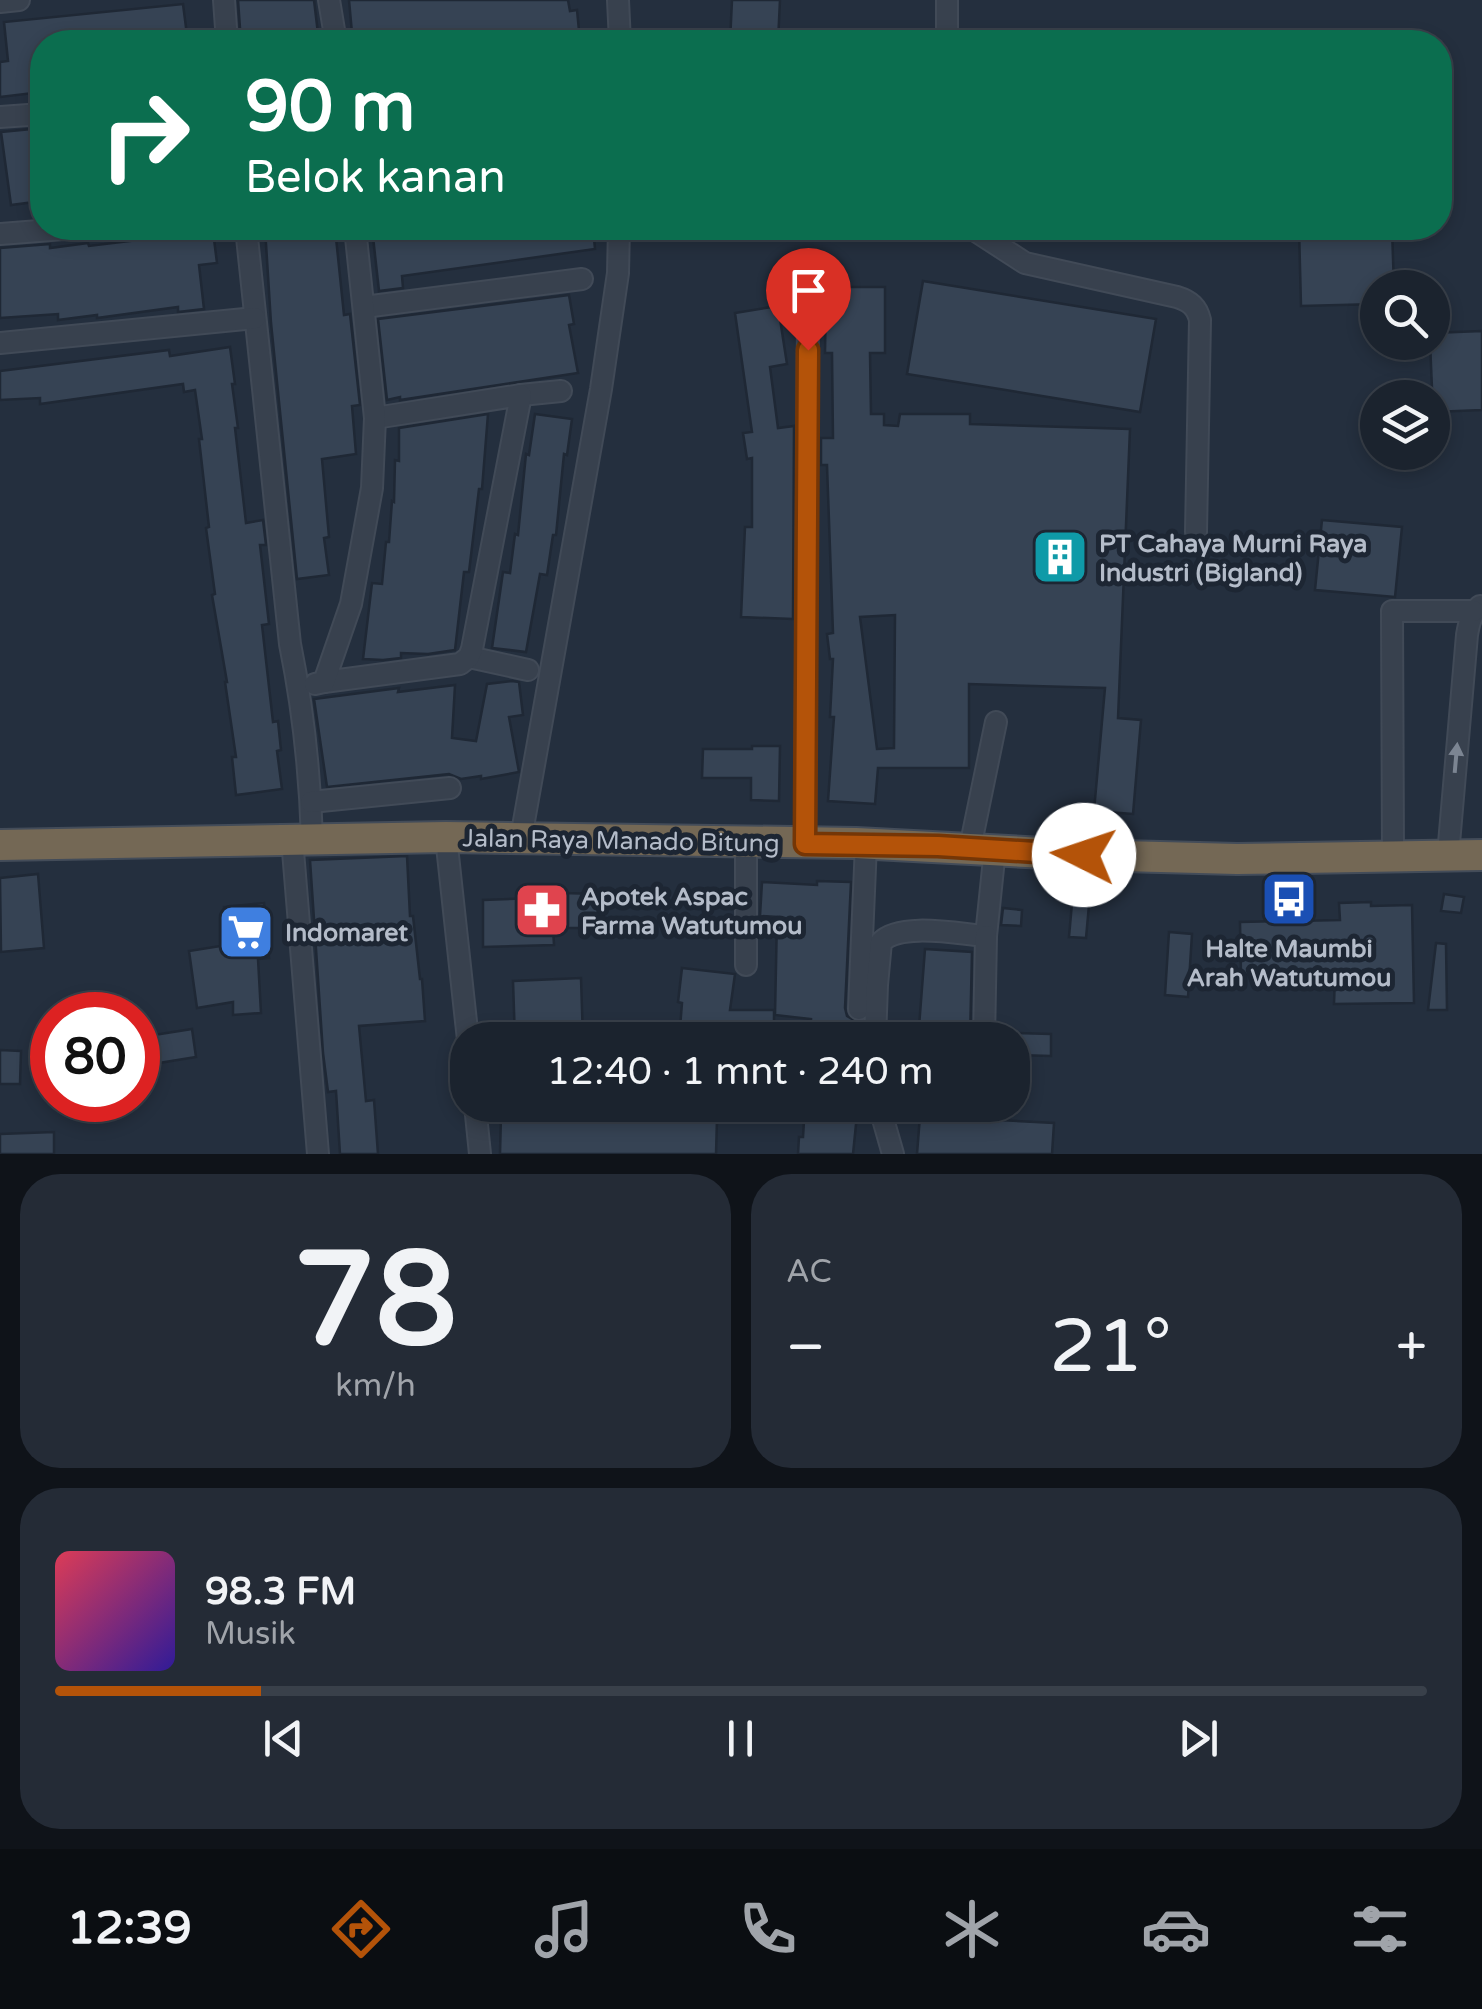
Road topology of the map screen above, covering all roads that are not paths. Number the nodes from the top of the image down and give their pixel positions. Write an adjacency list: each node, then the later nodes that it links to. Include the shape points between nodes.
1 (19, 0): 6 (street)
2 (224, 0): 7 (street)
3 (329, 0): 8 (street)
4 (618, 0): 9 (street)
5 (947, 0): 10 (street)
6 (0, 2)
7 (226, 30)
8 (334, 30)
9 (619, 30)
10 (947, 30)
11 (30, 115): 12 (street)
12 (0, 117)
13 (30, 232): 14 (street)
14 (0, 234)
15 (247, 240): 22 (street)
16 (357, 240): 20 (street)
17 (619, 240): 37 (street, via 601,389)
18 (991, 240): 27 (street, via 1026,263 1195,306)
19 (582, 279): 20 (street)
20 (364, 307): 26 (street)
21 (808, 312): 41 (street)
22 (255, 318): 23 (street); 32 (street)
23 (0, 343)
24 (561, 391): 25 (street)
25 (521, 395): 26 (street); 29 (street)
26 (376, 418): 31 (street, via 358,571)
27 (1196, 532)
28 (1478, 608): 45 (street, one-way to 28, via 1465,652); 46 (street, via 1392,611)
29 (469, 657): 30 (street); 31 (street, via 460,664)
30 (528, 670)
31 (324, 682): 32 (street)
32 (299, 688): 35 (street)
33 (996, 722): 43 (street)
34 (450, 788): 35 (street)
35 (311, 802): 38 (street)
36 (446, 836): 37 (highway, Jalan Raya Manado Bitung); 38 (highway, Jalan Raya Manado Bitung); 50 (street)
37 (520, 838): 39 (highway, Jalan Raya Manado Bitung)
38 (302, 839): 40 (highway, Jalan Raya Manado Bitung); 55 (street)
39 (746, 842): 41 (highway, Jalan Raya Manado Bitung); 48 (street)
40 (0, 844)
41 (805, 844): 42 (highway, Jalan Raya Manado Bitung)
42 (866, 844): 43 (highway, Jalan Raya Manado Bitung); 49 (street)
43 (982, 848): 46 (highway, Jalan Raya Manado Bitung, via 1237,858); 47 (street)
44 (1482, 854): 45 (highway, Jalan Raya Manado Bitung)
45 (1448, 855): 46 (highway, Jalan Raya Manado Bitung)
46 (1394, 856)
47 (986, 936): 51 (street, via 904,931 884,938); 52 (street)
48 (746, 965)
49 (859, 1009)
50 (466, 1022)
51 (876, 1022)
52 (984, 1022)
53 (477, 1122): 56 (street)
54 (884, 1122): 57 (street)
55 (318, 1154)
56 (480, 1154)
57 (892, 1154)

